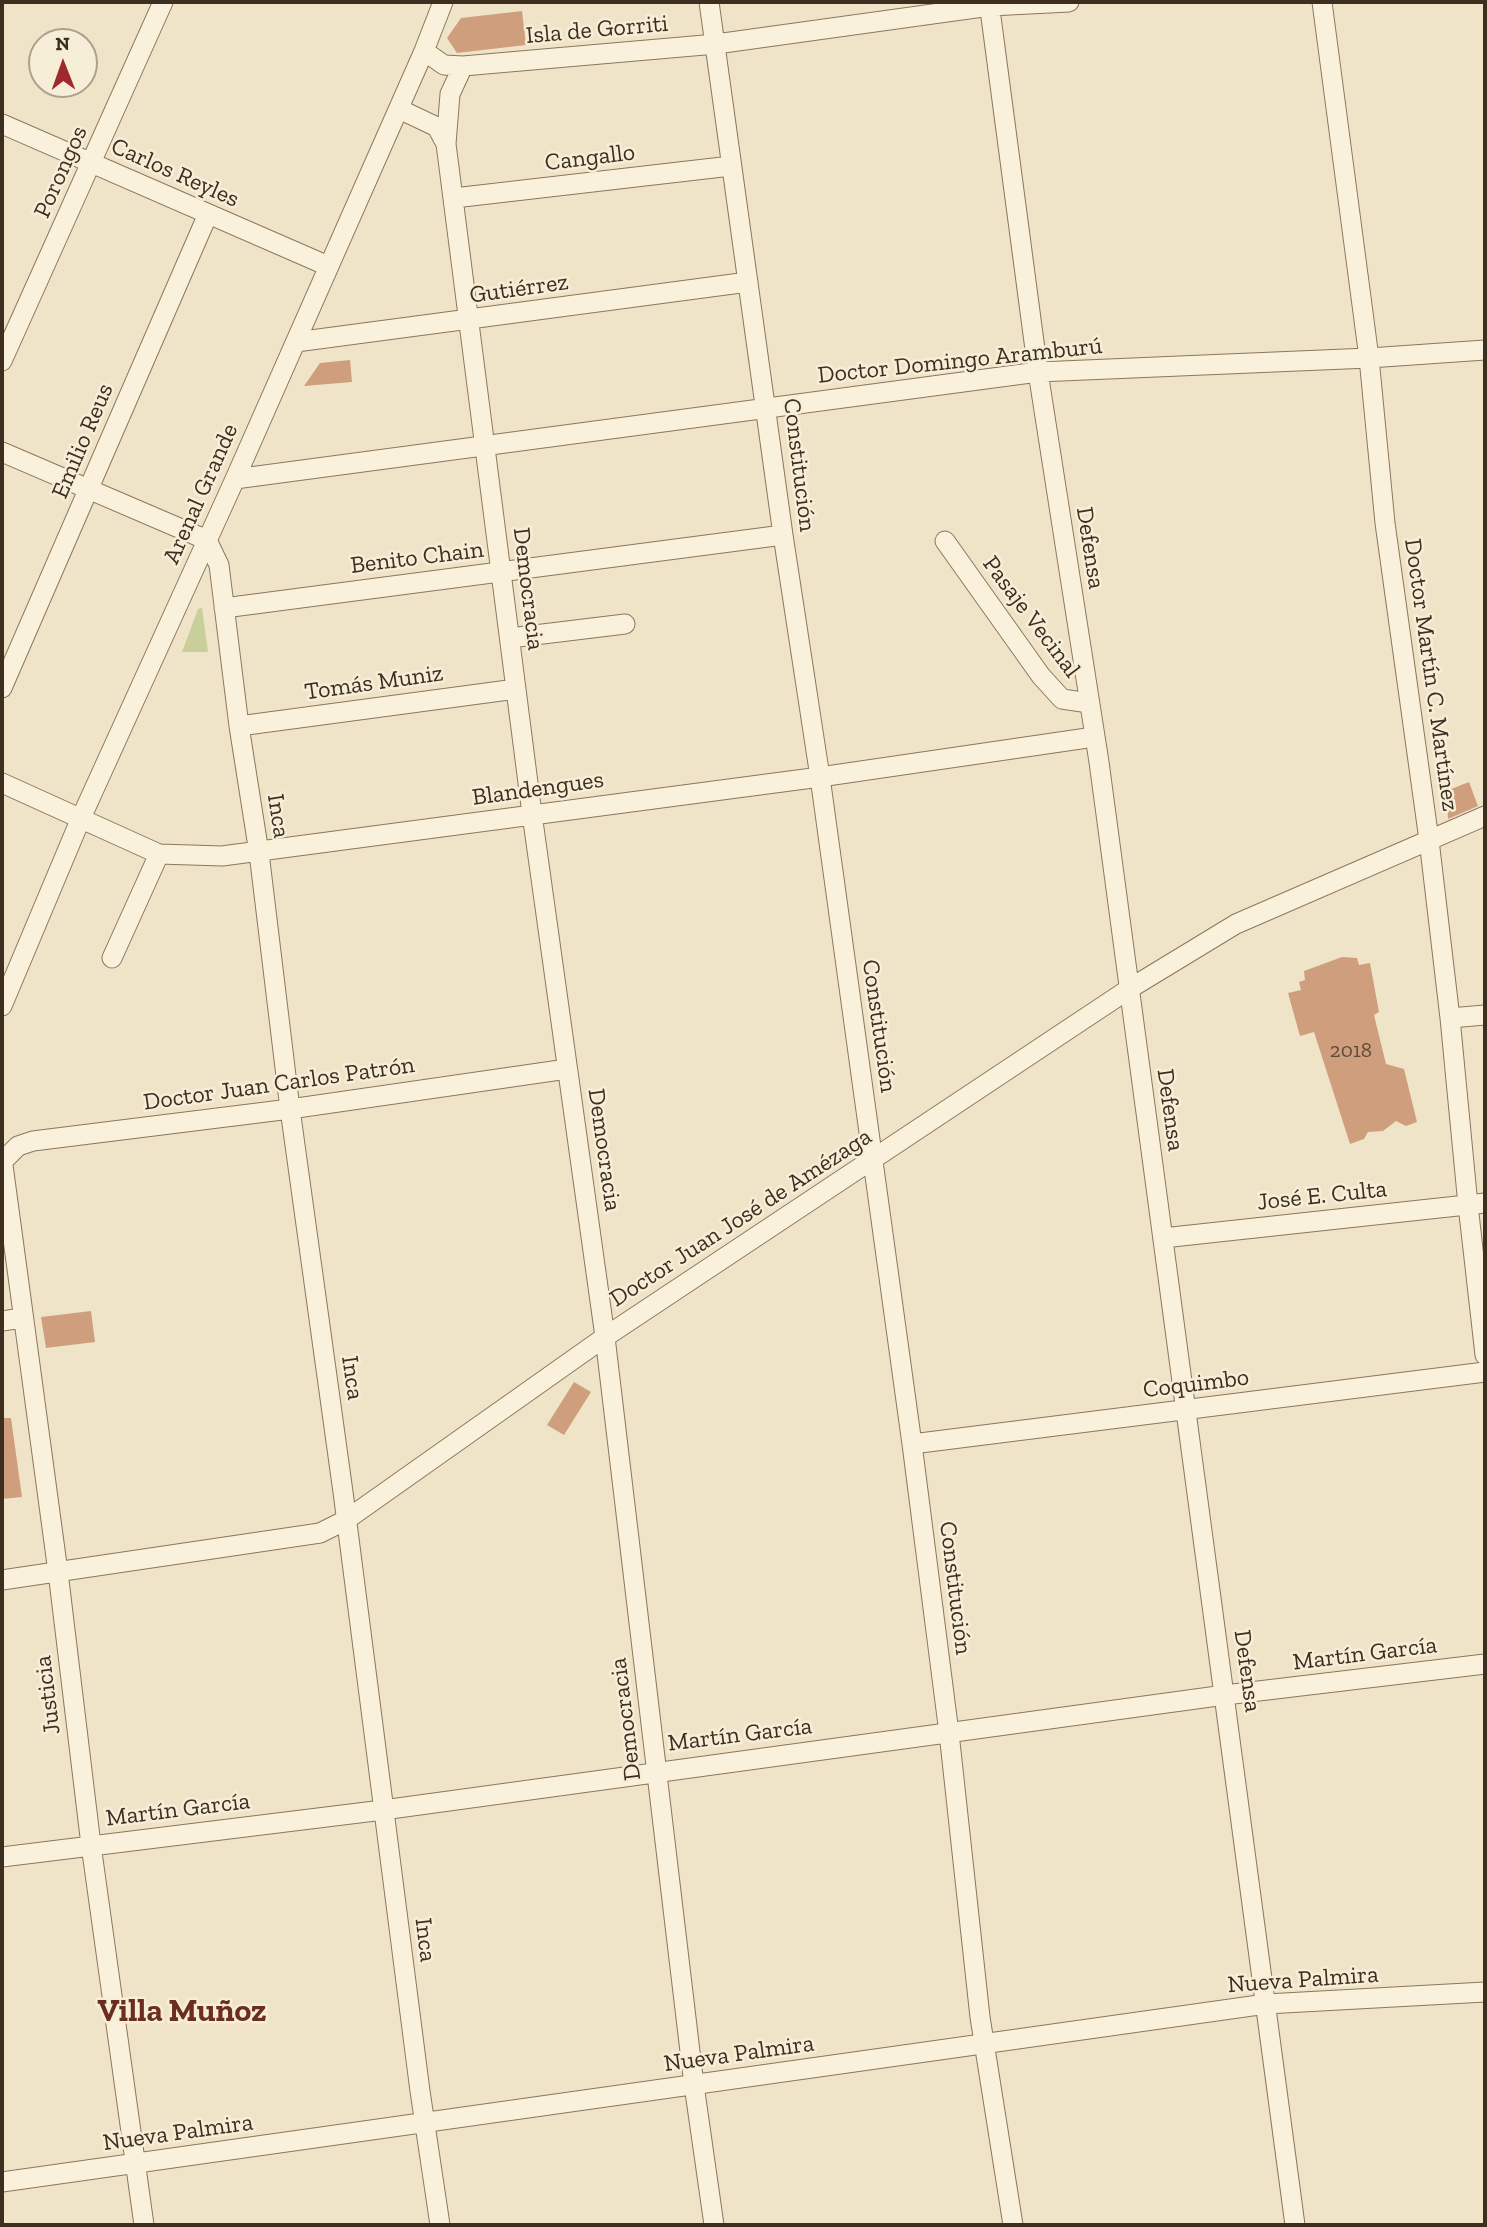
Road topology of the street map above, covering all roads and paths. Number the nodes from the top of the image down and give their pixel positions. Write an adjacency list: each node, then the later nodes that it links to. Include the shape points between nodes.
1 (163, 2): 13 (street, Porongos)
2 (442, 2): 8 (street, Arenal Grande)
3 (709, 2): 7 (street, Constitución)
4 (1069, 2): 6 (street, Isla de Gorriti)
5 (1322, 2): 22 (street, Doctor Martín C. Martínez)
6 (989, 4): 7 (street, Isla de Gorriti); 24 (street, Defensa)
7 (716, 44): 9 (street, Isla de Gorriti); 14 (street, Constitución)
8 (424, 51): 9 (street, Isla de Gorriti, via 444,65); 10 (street, Arenal Grande)
9 (463, 66): 12 (street, Democracia, via 450,94)
10 (399, 109): 12 (street, via 437,127); 17 (street, Arenal Grande)
11 (2, 124): 13 (street, Carlos Reyles)
12 (446, 144): 15 (street, Democracia)
13 (92, 163): 16 (street, Carlos Reyles); 23 (street, Porongos)
14 (731, 166): 15 (street, Cangallo); 18 (street, Constitución)
15 (454, 198): 19 (street, Democracia)
16 (208, 214): 17 (street, Carlos Reyles); 29 (street, Emilio Reus)
17 (328, 266): 20 (street, Arenal Grande)
18 (748, 282): 19 (street, Gutiérrez); 25 (street, Constitución)
19 (469, 320): 20 (street, Gutiérrez); 26 (street, Democracia)
20 (296, 342): 28 (street, Arenal Grande)
21 (1485, 350): 22 (street, Doctor Domingo Aramburú)
22 (1369, 358): 24 (street, Doctor Domingo Aramburú); 47 (street, Doctor Martín C. Martínez, via 1385,523)
23 (2, 361)
24 (1038, 372): 25 (street, Doctor Domingo Aramburú); 39 (street, Defensa)
25 (767, 408): 26 (street, Doctor Domingo Aramburú); 30 (street, Constitución)
26 (485, 445): 28 (street, Doctor Domingo Aramburú); 33 (street, Democracia)
27 (2, 453): 29 (street)
28 (235, 479): 31 (street, Arenal Grande)
29 (88, 489): 31 (street); 37 (street, Emilio Reus)
30 (783, 536): 33 (street, Benito Chain); 42 (street, Constitución)
31 (207, 540): 34 (street, Inca, via 219,565); 46 (street, Arenal Grande)
32 (945, 541): 39 (street, Pasaje Vecinal, via 1041,676 1062,699)
33 (501, 572): 34 (street, Benito Chain); 36 (street, Democracia)
34 (224, 608): 40 (street, Inca)
35 (625, 624): 36 (street)
36 (510, 638): 38 (street, Democracia)
37 (2, 688)
38 (516, 689): 40 (street, Tomás Muniz); 44 (street, Democracia)
39 (1089, 704): 41 (street, Defensa)
40 (239, 726): 48 (street, Inca)
41 (1094, 737): 42 (street, Blandengues); 51 (street, Defensa)
42 (820, 776): 44 (street, Blandengues); 58 (street, Constitución)
43 (2, 783): 46 (street, Blandengues)
44 (533, 814): 48 (street, Blandengues); 55 (street, Democracia)
45 (1485, 816): 47 (street, Doctor Juan José de Amézaga)
46 (80, 818): 49 (street, Blandengues); 52 (street, Arenal Grande)
47 (1429, 840): 51 (street, Doctor Juan José de Amézaga, via 1236,924); 54 (street, Doctor Martín C. Martínez)
48 (259, 853): 49 (street, Blandengues); 56 (street, Inca)
49 (159, 854): 50 (street)
50 (112, 958)
51 (1129, 989): 58 (street, Doctor Juan José de Amézaga); 60 (street, Defensa)
52 (2, 1006)
53 (1485, 1015): 54 (street)
54 (1450, 1018): 59 (street, Doctor Martín C. Martínez)
55 (567, 1069): 56 (street, Doctor Juan Carlos Patrón); 63 (street, Democracia)
56 (290, 1109): 57 (street, Doctor Juan Carlos Patrón, via 33,1141); 68 (street, Inca)
57 (3, 1159): 61 (street, Justicia)
58 (873, 1161): 63 (street, Doctor Juan José de Amézaga); 67 (street, Constitución)
59 (1476, 1204): 60 (street, José E. Culta); 64 (street, Doctor Martín C. Martínez)
60 (1163, 1238): 66 (street, Defensa)
61 (23, 1318): 62 (street); 69 (street, Justicia)
62 (2, 1321)
63 (605, 1337): 68 (street, Doctor Juan José de Amézaga); 74 (street, Democracia)
64 (1485, 1355)
65 (1485, 1372): 66 (street, Coquimbo)
66 (1187, 1410): 67 (street, Coquimbo); 72 (street, Defensa)
67 (912, 1444): 73 (street, Constitución)
68 (346, 1520): 69 (street, Doctor Juan José de Amézaga, via 320,1533); 75 (street, Inca)
69 (58, 1572): 70 (street, Doctor Juan José de Amézaga); 76 (street, Justicia)
70 (2, 1580)
71 (1485, 1664): 72 (street, Martín García)
72 (1225, 1695): 73 (street, Martín García); 79 (street, Defensa)
73 (949, 1733): 74 (street, Martín García); 80 (street, Constitución)
74 (657, 1771): 75 (street, Martín García); 81 (street, Democracia)
75 (383, 1810): 76 (street, Martín García); 82 (street, Inca)
76 (91, 1845): 77 (street, Martín García); 83 (street, Justicia)
77 (2, 1857)
78 (1485, 1992): 79 (street, Nueva Palmira)
79 (1266, 2004): 80 (street, Nueva Palmira); 89 (street, Defensa)
80 (983, 2043): 81 (street, Nueva Palmira); 88 (street, Constitución)
81 (694, 2085): 82 (street, Nueva Palmira); 87 (street, Democracia)
82 (425, 2123): 83 (street, Nueva Palmira); 86 (street, Inca)
83 (136, 2164): 84 (street, Nueva Palmira); 85 (street, Justicia)
84 (2, 2182)
85 (144, 2225)
86 (440, 2225)
87 (714, 2225)
88 (1013, 2225)
89 (1295, 2225)

